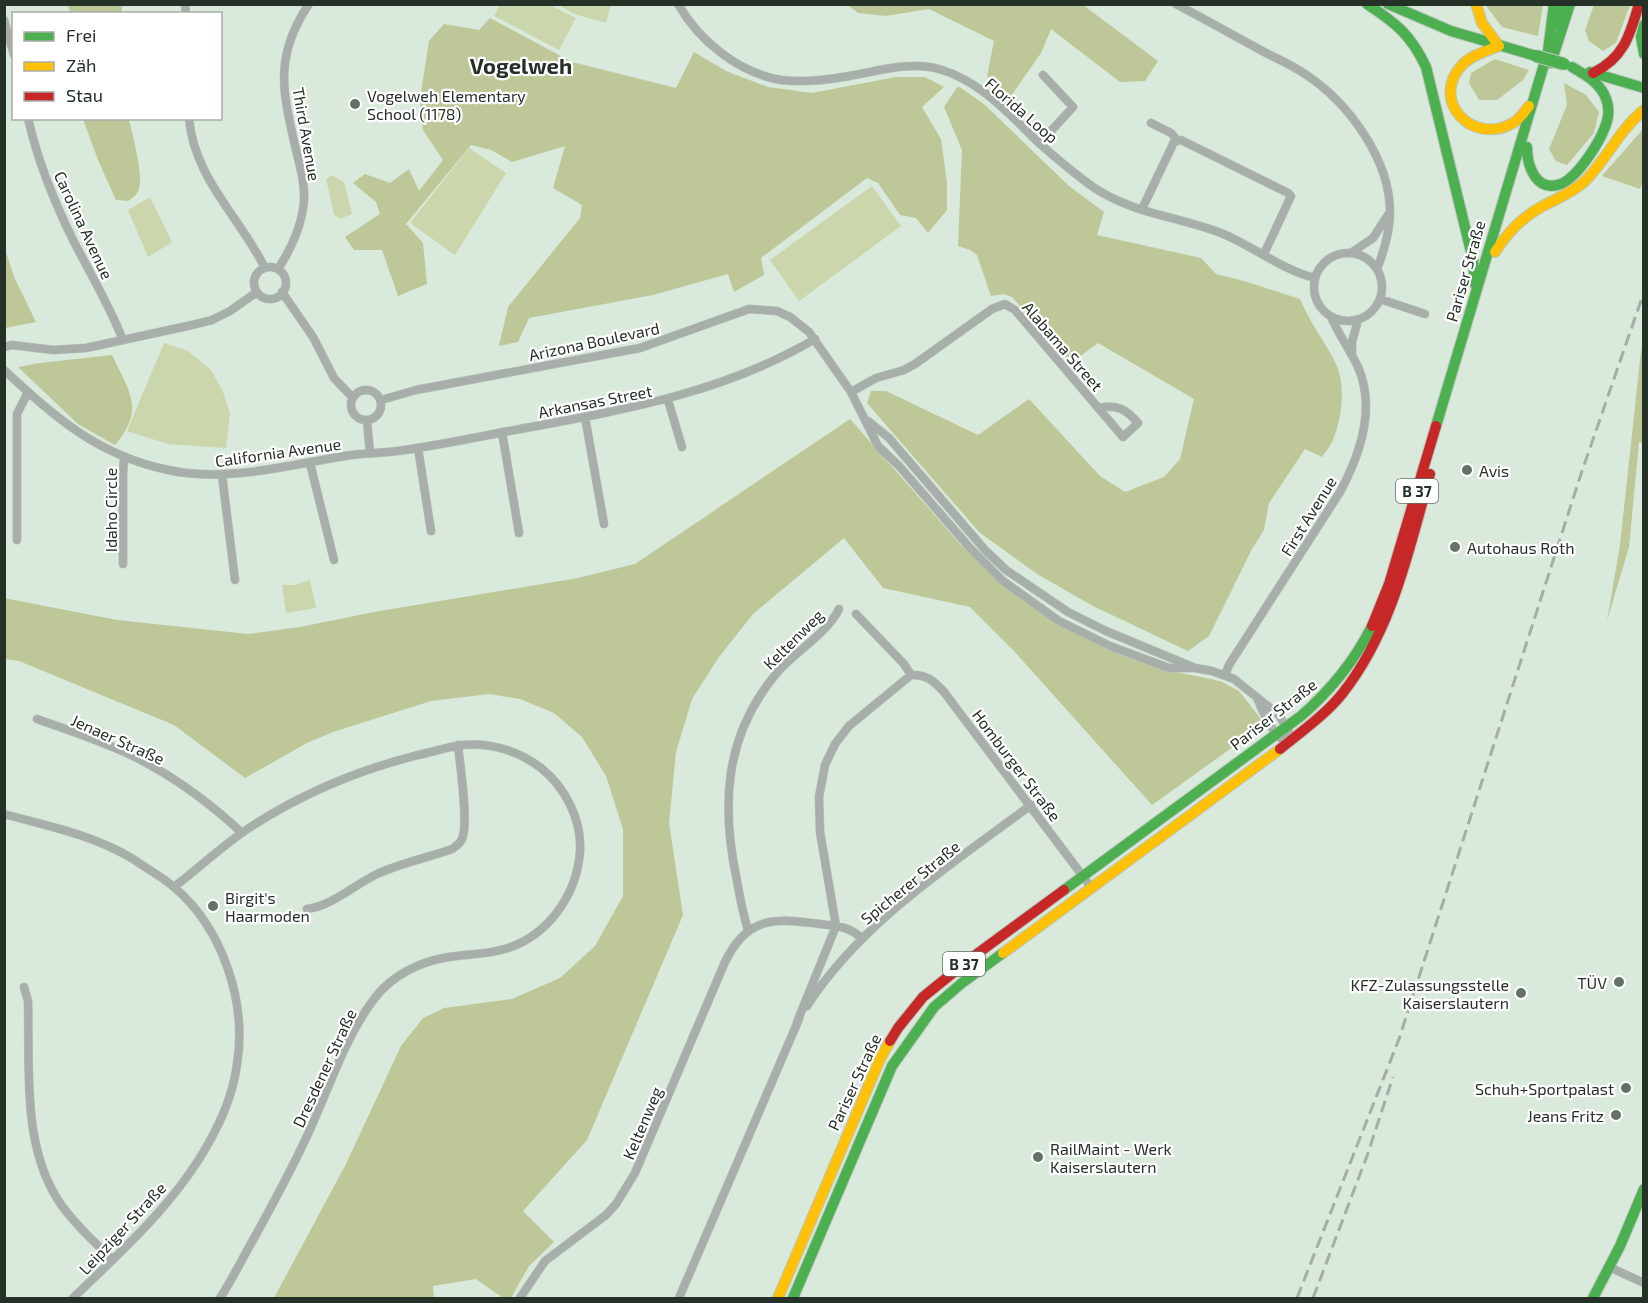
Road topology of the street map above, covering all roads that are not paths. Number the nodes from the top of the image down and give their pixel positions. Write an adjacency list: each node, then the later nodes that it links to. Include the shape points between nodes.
1 (309, 4): 35 (street, Third Avenue, via 292,35 284,68 284,93 304,200 295,237)
2 (678, 4): 27 (street, Florida Loop, via 693,29 714,47 731,60 764,75 780,80 818,81 907,66 938,68 987,93)
3 (1176, 4): 30 (street, via 1305,74 1332,95 1354,119 1382,169)
4 (1367, 4): 41 (main road, via 1386,15 1423,59 1475,270)
5 (1388, 4): 13 (main road)
6 (1476, 4): 13 (main road, via 1482,23)
7 (1554, 4): 15 (main road)
8 (1561, 4): 15 (main road, Pariser Straße)
9 (1568, 4): 15 (main road, via 1559,42)
10 (1640, 4): 18 (main road, via 1622,52 1608,66)
11 (4, 20): 14 (street)
12 (1644, 25): 16 (main road)
13 (1499, 46): 15 (main road); 21 (main road, via 1473,57 1458,70 1451,84 1454,108 1472,127 1491,131 1512,124)
14 (12, 48)
15 (1546, 54): 17 (main road, bridge); 21 (main road, Pariser Straße / B 37); 28 (main road, Pariser Straße / B 37)
16 (1644, 54)
17 (1568, 66): 18 (main road); 28 (main road, via 1591,79 1603,92 1608,107 1605,130 1575,173 1560,183 1547,184 1535,177 1527,164)
18 (1593, 73): 20 (main road)
19 (1043, 75): 27 (street, via 1073,107)
20 (1644, 88)
21 (1532, 102): 41 (main road, Pariser Straße / B 37)
22 (1644, 110): 31 (main road, via 1628,122 1584,181 1513,225)
23 (29, 120): 46 (street, Carolina Avenue, via 51,193)
24 (189, 120): 34 (street, via 202,168 244,229)
25 (1151, 123): 26 (street)
26 (1177, 140): 29 (street); 32 (street, via 1291,196)
27 (1040, 143): 29 (street, Florida Loop, via 1095,188)
28 (1527, 147): 31 (main road, Pariser Straße / B 37)
29 (1142, 209): 32 (street, Florida Loop, via 1220,233)
30 (1390, 211): 33 (street, via 1373,238); 36 (street, via 1387,240)
31 (1495, 252): 83 (main road, Pariser Straße / B 37, via 1385,623 1373,649 1341,695)
32 (1264, 254): 37 (street, Florida Loop)
33 (1351, 254): 36 (street, via 1370,261); 37 (street, via 1329,260)
34 (265, 268): 35 (street); 38 (street, via 255,278)
35 (278, 269): 39 (street, via 285,280)
36 (1377, 269): 40 (street, via 1382,284)
37 (1315, 278): 43 (street, via 1319,305)
38 (257, 292): 39 (street, via 269,298); 46 (street, via 212,320)
39 (282, 292): 52 (street, via 313,337 340,387)
40 (1380, 299): 42 (street); 44 (street, via 1371,312)
41 (1473, 302): 82 (main road, Pariser Straße / B 37, via 1376,620 1364,645 1333,688)
42 (1425, 314)
43 (1331, 317): 44 (street); 48 (street, First Avenue)
44 (1358, 320): 48 (street, First Avenue, via 1352,342)
45 (815, 339): 51 (street, Arizona Boulevard); 53 (street, Arizona Boulevard, via 784,313 749,309 639,348); 54 (street, Arkansas Street, via 765,364)
46 (123, 340): 47 (street, via 70,349)
47 (4, 347)
48 (1353, 358): 79 (street, First Avenue, via 1363,382 1365,422 1352,470)
49 (4, 370): 50 (street, California Avenue)
50 (28, 392): 63 (street, California Avenue, via 79,434); 69 (street, via 17,414)
51 (851, 392): 55 (street, Alabama Street, via 915,364 992,309 1005,304 1015,310); 57 (street, Arizona Boulevard)
52 (353, 398): 53 (street, via 370,391); 58 (street, via 353,414)
53 (381, 400): 58 (street, via 378,415)
54 (668, 400): 56 (street, Arkansas Street); 60 (street)
55 (1098, 408): 55 (street, Alabama Street, via 1123,437 1138,423 1114,405)
56 (585, 417): 59 (street, Arkansas Street); 66 (street)
57 (864, 418): 73 (street, Arizona Boulevard, via 889,438 985,550); 74 (street, Arizona Boulevard, via 885,455 970,548)
58 (368, 421): 62 (street)
59 (502, 432): 61 (street, Arkansas Street); 68 (street)
60 (682, 447)
61 (418, 448): 62 (street, Arkansas Street); 67 (street)
62 (370, 453): 64 (street, California Avenue)
63 (124, 457): 65 (street, California Avenue, via 168,470); 71 (street, Idaho Circle)
64 (310, 463): 65 (street, California Avenue); 70 (street)
65 (222, 475): 72 (street)
66 (604, 524)
67 (431, 531)
68 (519, 533)
69 (17, 540)
70 (334, 560)
71 (123, 564)
72 (235, 580)
73 (1040, 594): 74 (street); 77 (street, Arizona Boulevard, via 1106,631)
74 (1028, 600): 77 (street, Arizona Boulevard, via 1066,625 1110,646 1169,668)
75 (839, 609): 93 (street, Keltenweg, via 829,624 785,663 764,691 745,725 732,761 728,801 730,843)
76 (856, 614): 78 (street, Homburger Straße)
77 (1195, 668): 79 (street, Arizona Boulevard)
78 (911, 675): 85 (street, Homburger Straße, via 924,676 936,684); 92 (street, via 849,726 825,765 819,797 819,832)
79 (1225, 675): 80 (street, Arizona Boulevard)
80 (1257, 698): 82 (street, Arizona Boulevard, via 1266,717); 82 (street, Arizona Boulevard, via 1279,715)
81 (37, 719): 87 (street, Jenaer Straße, via 114,747 156,768 205,801)
82 (1282, 730): 83 (street, Arizona Boulevard); 83 (street, via 1289,735); 88 (main road, Pariser Straße / B 37)
83 (1287, 743): 90 (main road, Pariser Straße / B 37)
84 (458, 745): 87 (street, Dresdener Straße, via 347,777 279,809); 91 (street, via 464,824 463,838 458,844 443,853 375,875 318,908); 102 (street, Dresdener Straße, via 486,745 513,752 537,765 555,782 572,808 579,833 579,861 571,890 554,917 518,944 416,966 377,995 352,1036 289,1175)
85 (1031, 805): 88 (street, Homburger Straße); 94 (street, Spicherer Straße, via 901,903)
86 (4, 814): 89 (street, Leipziger Straße, via 104,845)
87 (242, 833): 89 (street, Dresdener Straße)
88 (1083, 876): 90 (street, Homburger Straße); 105 (main road, Pariser Straße / B 37, via 951,973 923,997 898,1028 880,1059)
89 (174, 887): 98 (street, Leipziger Straße, via 211,932 228,972 237,1012 237,1065 227,1102 199,1160 161,1209)
90 (1091, 887): 106 (main road, Pariser Straße / B 37, via 962,983 934,1007 912,1036 892,1066)
91 (307, 909)
92 (836, 926): 93 (street, via 776,920); 94 (street); 96 (street, Spicherer Straße)
93 (748, 930): 103 (street, Keltenweg, via 737,940 725,962 626,1189 606,1215 545,1261)
94 (862, 939): 96 (street, Spicherer Straße, via 831,972)
95 (24, 987): 98 (street, via 28,1001 31,1121 37,1155 61,1204)
96 (797, 1022): 104 (street, Spicherer Straße)
97 (1644, 1189): 99 (main road)
98 (113, 1260): 101 (street, Leipziger Straße)
99 (1609, 1268): 100 (street); 107 (main road)
100 (1644, 1283)
101 (73, 1299)
102 (220, 1299)
103 (520, 1299)
104 (679, 1299)
105 (778, 1299)
106 (793, 1299)
107 (1593, 1299)

